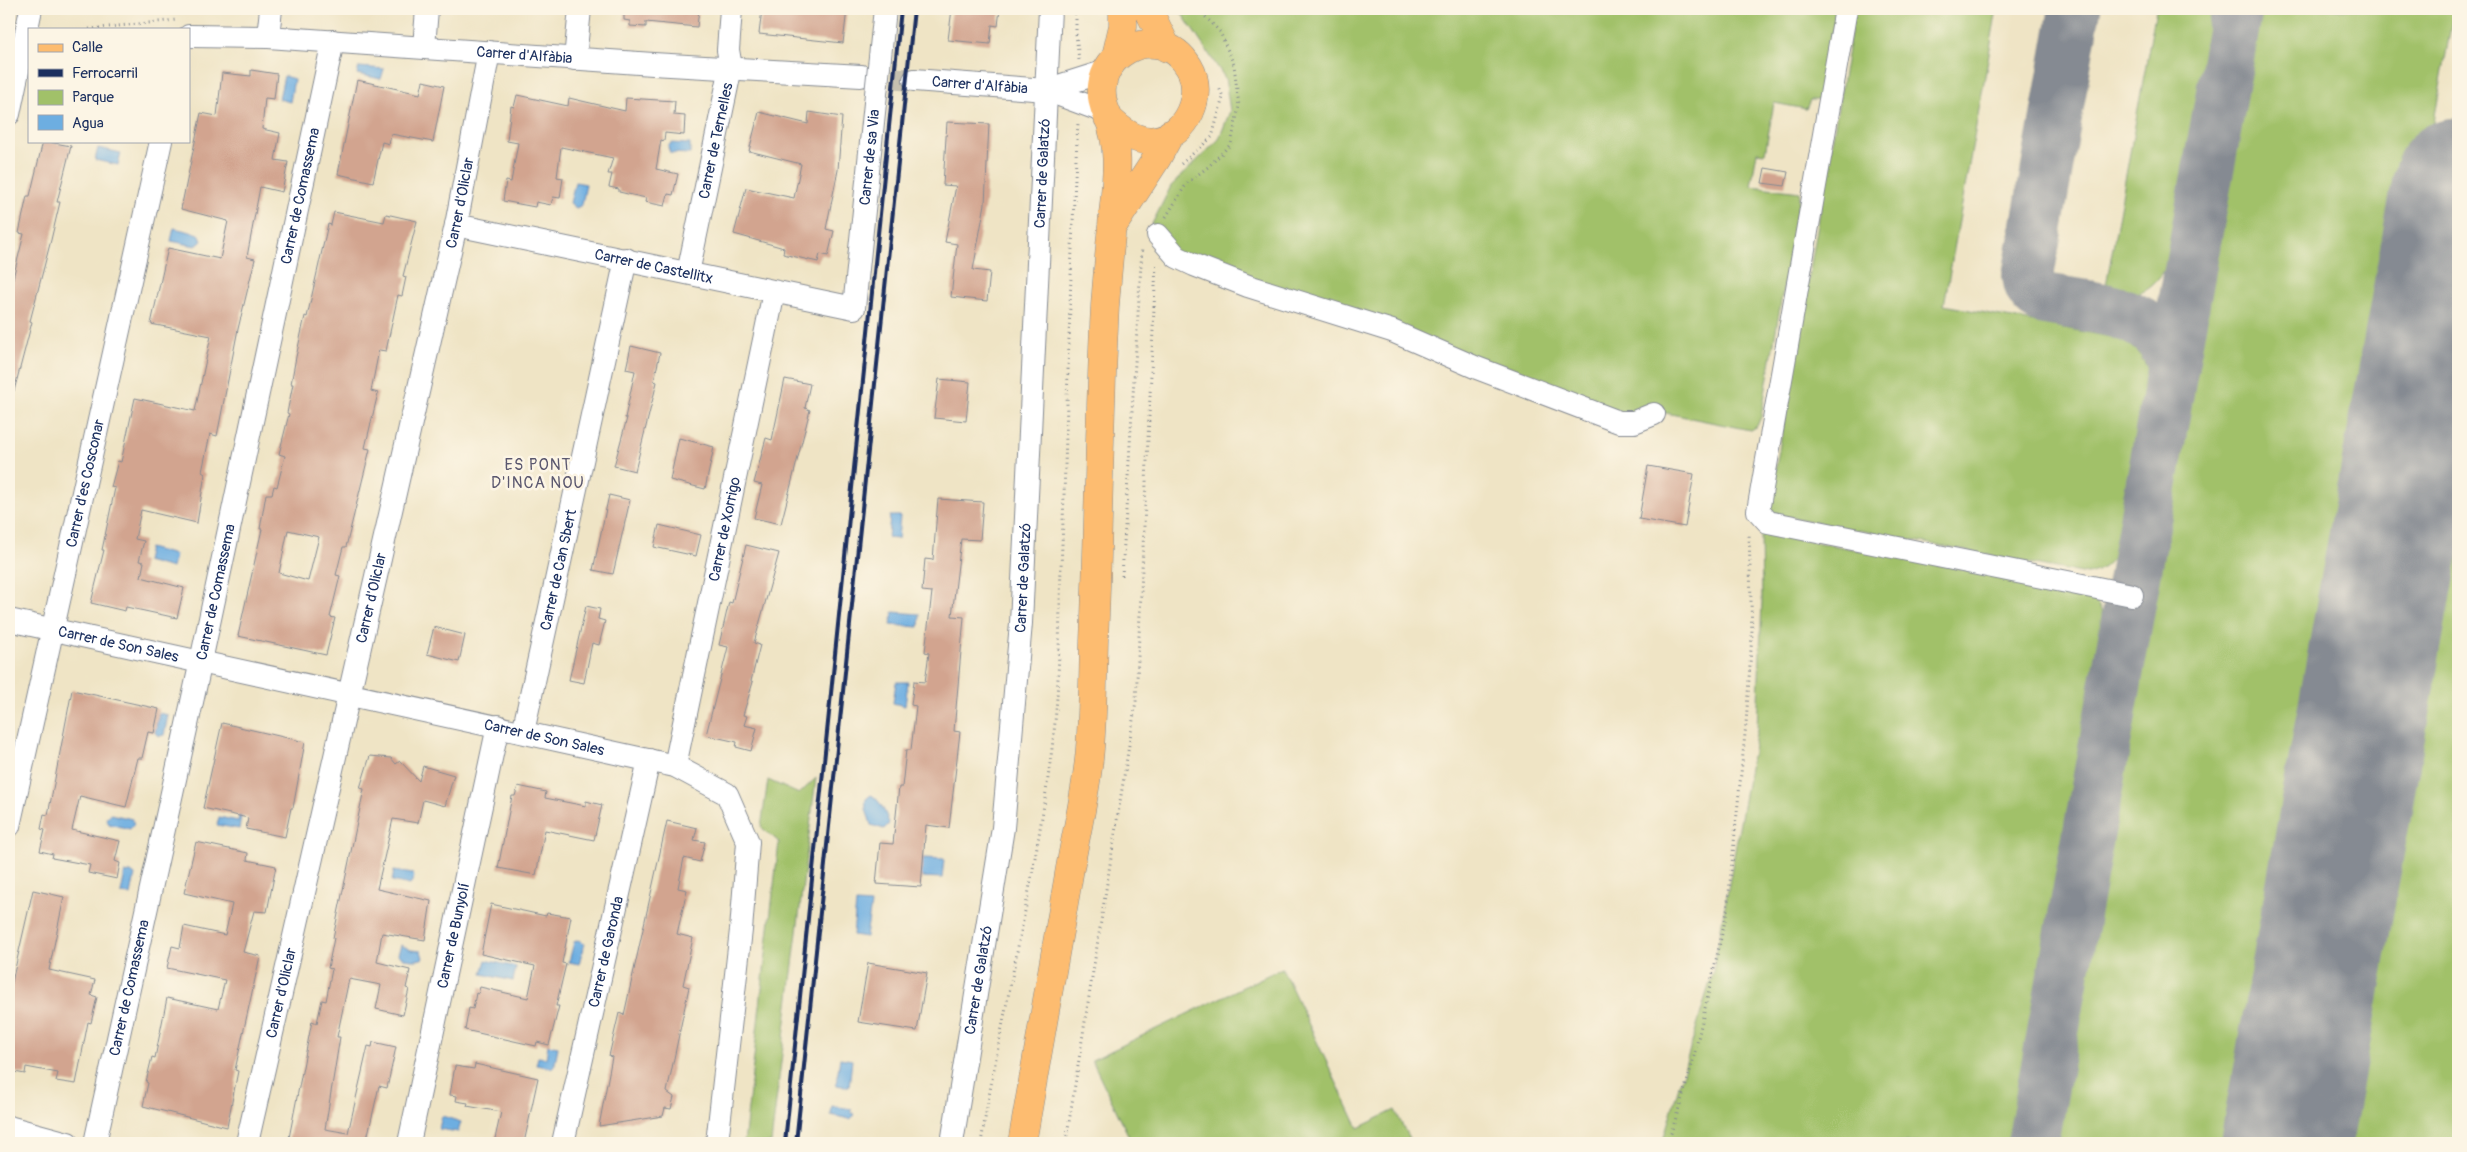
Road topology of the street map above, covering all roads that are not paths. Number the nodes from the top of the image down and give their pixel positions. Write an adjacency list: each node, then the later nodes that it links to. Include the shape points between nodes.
1 (32, 9): 18 (street)
2 (271, 9): 12 (street)
3 (427, 9): 14 (street)
4 (580, 9): 17 (street)
5 (731, 9): 20 (street, Carrer de Ternelles)
6 (885, 9): 34 (street, Carrer de sa Via, bridge)
7 (1050, 9): 23 (street, Carrer de Galatzó)
8 (1124, 9): 19 (main road, via 1123,26)
9 (1148, 9): 15 (main road)
10 (1846, 9): 36 (street, via 1758,511 1768,522)
11 (190, 36): 12 (street, Carrer d'Alfàbia)
12 (268, 37): 13 (street, Carrer d'Alfàbia)
13 (333, 41): 14 (street, Carrer d'Alfàbia); 39 (street, Carrer de Comassema)
14 (424, 48): 16 (street, Carrer d'Alfàbia)
15 (1167, 48): 19 (main road, via 1140,44 1127,49); 26 (main road, via 1180,56 1189,68 1195,90 1191,112)
16 (489, 52): 17 (street, Carrer d'Alfàbia); 28 (street, Carrer d'Oliclar)
17 (575, 58): 20 (street, Carrer d'Alfàbia)
18 (19, 60): 24 (street)
19 (1111, 64): 23 (street, Carrer d'Alfàbia); 25 (main road, via 1101,96)
20 (730, 67): 21 (street, Carrer d'Alfàbia); 32 (street, Carrer de Ternelles)
21 (861, 76)
22 (914, 80): 23 (street, Carrer d'Alfàbia)
23 (1046, 90): 25 (street, Carrer d'Alfàbia); 53 (street, Carrer de Galatzó, via 1022,623 1003,828)
24 (9, 114)
25 (1107, 115): 26 (main road, via 1118,128 1142,139 1156,140); 29 (main road, via 1118,166)
26 (1170, 134): 29 (main road)
27 (161, 142): 38 (street, Carrer d'es Cosconar)
28 (456, 225): 31 (street, Carrer de Castellitx); 40 (street, Carrer d'Oliclar)
29 (1111, 228): 54 (main road, via 1105,306 1090,750)
30 (1151, 237): 35 (street, via 1177,257 1194,265 1248,286 1392,332 1619,422 1634,422)
31 (626, 260): 32 (street, Carrer de Castellitx); 42 (street, Carrer de Can Sbert)
32 (688, 273): 33 (street, Carrer de Castellitx)
33 (774, 292): 34 (street, Carrer de Castellitx); 44 (street, Carrer de Xorrigo)
34 (854, 308)
35 (1654, 414)
36 (2132, 595)
37 (9, 620): 38 (street, Carrer de Son Sales)
38 (51, 628): 39 (street, Carrer de Son Sales); 45 (street, Carrer d'es Cosconar)
39 (201, 661): 40 (street, Carrer de Son Sales); 48 (street, Carrer de Comassema)
40 (348, 694): 41 (street, Carrer de Son Sales); 49 (street, Carrer d'Oliclar)
41 (498, 726): 42 (street, Carrer de Son Sales); 50 (street, Carrer de Bunyolí)
42 (523, 732): 43 (street, Carrer de Son Sales)
43 (649, 760): 44 (street, Carrer de Son Sales); 51 (street, Carrer de Garonda)
44 (675, 766): 52 (street, Carrer de Son Sales, via 727,794 748,842)
45 (9, 826)
46 (9, 1127): 47 (street)
47 (68, 1143)
48 (95, 1143)
49 (247, 1143)
50 (409, 1143)
51 (564, 1143)
52 (717, 1143)
53 (952, 1143)
54 (1022, 1143)

